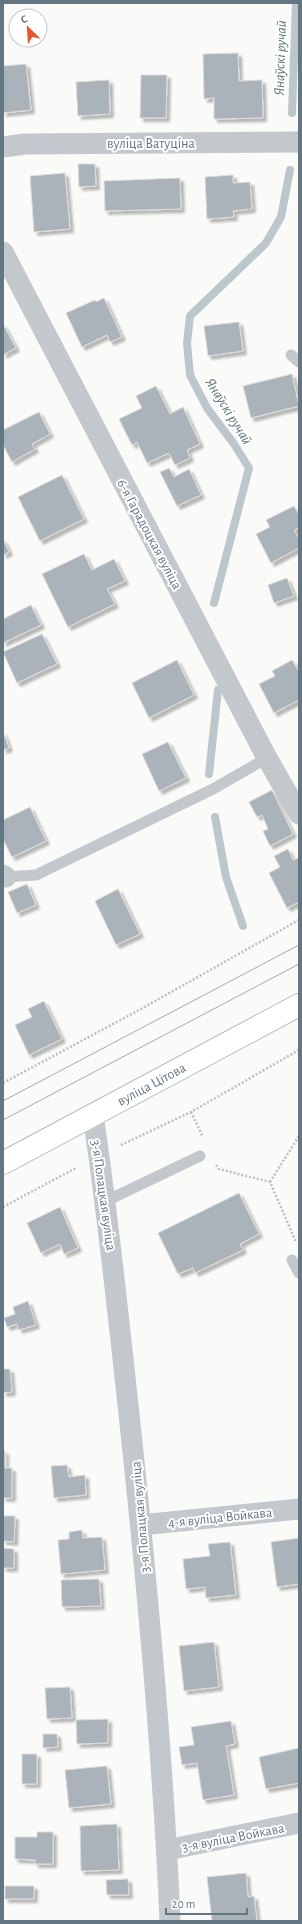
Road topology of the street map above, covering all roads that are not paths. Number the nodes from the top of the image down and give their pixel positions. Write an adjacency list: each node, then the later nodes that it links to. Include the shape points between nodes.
1 (299, 142): 2 (street, вуліца Ватуціна, via 25,144)
2 (3, 147)
3 (3, 252): 4 (street, 6-я Гарадоцкая вуліца)
4 (267, 758): 5 (street, 6-я Гарадоцкая вуліца); 6 (lane, via 213,789 36,875)
5 (299, 814)
6 (4, 876)
7 (299, 1005): 8 (main road, вуліца Цітова)
8 (93, 1115): 10 (main road, вуліца Цітова); 11 (street, 3-я Полацкая вуліца)
9 (200, 1156): 11 (lane)
10 (3, 1163)
11 (106, 1201): 15 (street, 3-я Полацкая вуліца)
12 (292, 1260): 13 (lane)
13 (299, 1273)
14 (299, 1509): 15 (street, 4-я вуліца Войкава)
15 (141, 1525): 17 (street, 3-я Полацкая вуліца)
16 (299, 1823): 17 (street, 3-я вуліца Войкава)
17 (167, 1850): 18 (street, 3-я Полацкая вуліца)
18 (170, 1921)

